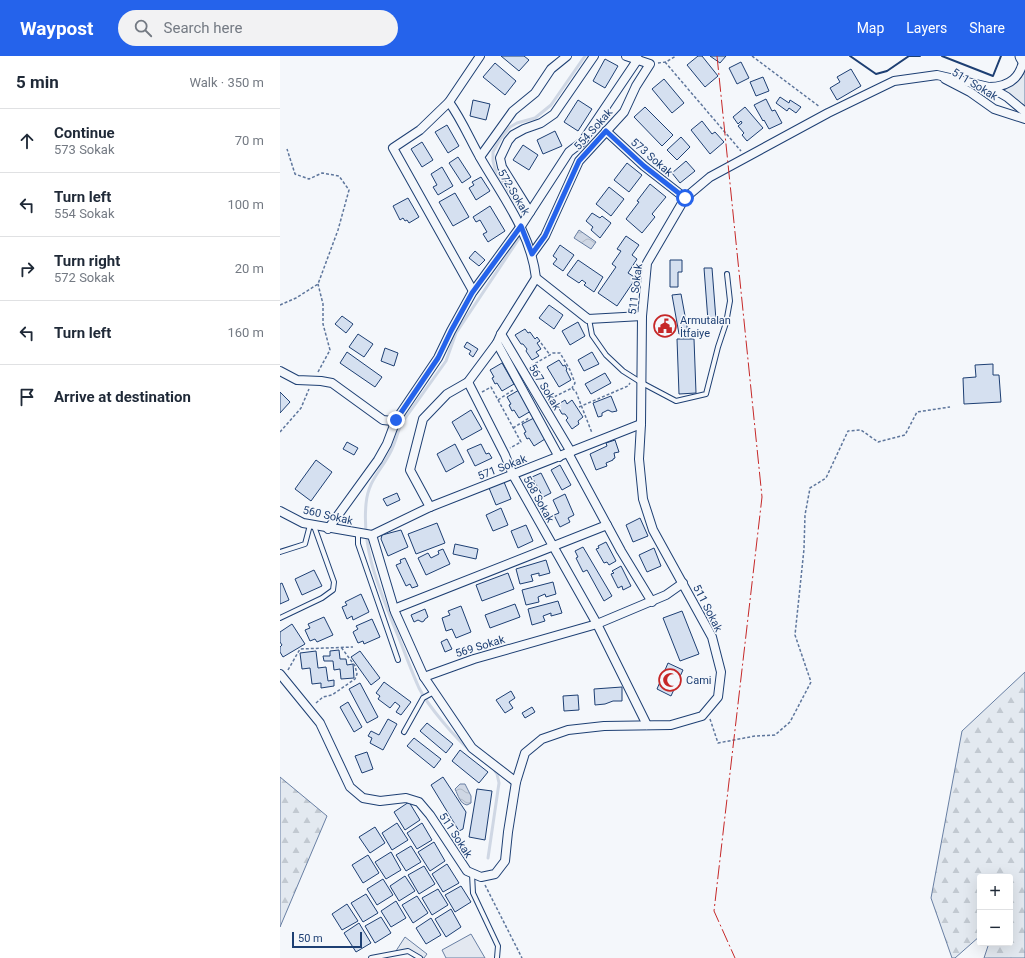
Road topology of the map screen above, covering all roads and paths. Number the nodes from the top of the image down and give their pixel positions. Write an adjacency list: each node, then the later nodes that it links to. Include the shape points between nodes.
1 (480, 56): 13 (street)
2 (567, 56): 19 (street, via 551,69 535,93 512,111)
3 (594, 56): 22 (street, via 554,114 541,123 513,135 500,158 502,167)
4 (626, 56): 8 (street)
5 (676, 56): 9 (path)
6 (752, 56): 15 (path)
7 (1024, 57): 12 (street, 511 Sokak, via 1022,68 1011,82 996,87)
8 (638, 59): 10 (street); 22 (street, via 582,142 569,152)
9 (665, 62): 10 (path); 20 (path)
10 (650, 64): 17 (street, 554 Sokak, via 624,112)
11 (937, 75): 12 (street, 511 Sokak); 15 (street, 511 Sokak, via 894,81); 16 (street, 511 Sokak, via 970,92 994,109)
12 (989, 86): 14 (street, 511 Sokak)
13 (449, 102): 19 (street, 572 Sokak); 28 (street, via 420,130 393,148)
14 (1025, 112)
15 (828, 113): 20 (street, 511 Sokak)
16 (1025, 118)
17 (606, 131): 21 (street, 573 Sokak, via 644,166); 24 (street, 554 Sokak, via 579,161 545,236)
18 (287, 149): 27 (path, via 295,174 309,179 322,173 339,176 349,190 338,230)
19 (480, 157): 23 (street, 572 Sokak)
20 (746, 157): 21 (street, 511 Sokak, via 710,177)
21 (685, 198): 30 (street, 511 Sokak, via 647,263)
22 (530, 212): 23 (street)
23 (521, 226): 24 (street, 572 Sokak); 28 (street)
24 (532, 254): 26 (street, 572 Sokak)
25 (728, 274): 41 (lane, via 730,301 726,323 706,394 676,400)
26 (536, 278): 31 (street); 32 (street)
27 (318, 284): 29 (path); 39 (path, via 323,304 323,324 330,350)
28 (473, 291): 51 (street, via 438,358)
29 (280, 305)
30 (642, 316): 31 (street); 41 (street, 511 Sokak)
31 (588, 319): 38 (lane, via 592,335 606,355)
32 (501, 334): 33 (street); 57 (street, 567 Sokak)
33 (497, 343): 40 (street); 42 (street, 567 Sokak)
34 (541, 343): 35 (path)
35 (550, 355): 36 (path); 43 (path, via 560,353 576,383)
36 (526, 369)
37 (280, 370): 39 (street, via 297,380)
38 (633, 378): 41 (lane); 47 (path, via 628,386)
39 (313, 381): 51 (street, via 332,383 383,420); 54 (path, via 301,408)
40 (468, 382): 44 (street, 568 Sokak); 60 (street, via 447,394 423,419 410,470)
41 (642, 383): 52 (street, 511 Sokak)
42 (520, 386): 45 (path); 50 (street, 567 Sokak)
43 (572, 388): 46 (path); 47 (path)
44 (475, 396): 45 (path, via 491,387); 56 (street, 568 Sokak)
45 (498, 400): 53 (path)
46 (546, 401)
47 (582, 406): 48 (path); 55 (path)
48 (580, 407)
49 (950, 407): 80 (path, via 917,412 904,435 878,442 861,430 848,431 826,478 810,488 805,515 795,635 811,682 790,722 775,735 718,743)
50 (536, 414): 53 (path); 58 (street, 567 Sokak)
51 (396, 420): 64 (street, via 378,460)
52 (641, 424): 55 (street, 571 Sokak); 68 (street, 511 Sokak, via 639,459 643,499 654,530)
53 (513, 428): 56 (path, via 521,442)
54 (280, 432)
55 (596, 442): 57 (street, 571 Sokak)
56 (504, 452): 59 (street, 568 Sokak)
57 (569, 453): 58 (street, 571 Sokak); 63 (street, 567 Sokak)
58 (559, 457): 59 (street, 571 Sokak)
59 (513, 475): 60 (street, 571 Sokak); 66 (street, 568 Sokak)
60 (430, 507): 65 (street, 571 Sokak)
61 (280, 512): 62 (street, 560 Sokak)
62 (312, 525): 64 (street, 560 Sokak); 67 (lane, via 306,544); 71 (lane, via 334,582 333,590)
63 (607, 525): 66 (street); 69 (street, 567 Sokak)
64 (328, 529): 65 (street, 560 Sokak)
65 (366, 535): 70 (street); 75 (lane, via 358,544)
66 (553, 547): 70 (street); 72 (street, 568 Sokak)
67 (280, 552)
68 (683, 583): 69 (street, 569 Sokak, via 666,596); 80 (street, 511 Sokak, via 712,637 721,672 718,697)
69 (652, 602): 72 (street, 569 Sokak)
70 (394, 609): 77 (street)
71 (280, 618)
72 (596, 624): 77 (street, 569 Sokak, via 474,659); 81 (street, 568 Sokak)
73 (341, 647): 74 (path); 76 (path, via 300,649); 79 (path, via 355,666 355,679 332,696 323,697)
74 (353, 647)
75 (398, 660)
76 (282, 676): 79 (street, 511 Sokak)
77 (424, 678): 78 (street)
78 (431, 694): 82 (lane, via 423,698); 83 (street, via 472,748)
79 (308, 708): 84 (street, 511 Sokak, via 320,723 350,787 363,798 380,801 406,798 419,802 466,871)
80 (707, 710): 81 (street, 511 Sokak, via 702,716 671,725)
81 (646, 725): 83 (street, 511 Sokak, via 568,730 542,738 525,753)
82 (404, 732)
83 (516, 782): 85 (street, 511 Sokak, via 505,861 495,874)
84 (472, 874): 85 (street, 511 Sokak); 88 (lane, via 473,893 498,946)
85 (481, 877): 89 (path)
86 (371, 958): 87 (lane, via 408,951)
87 (420, 958)
88 (496, 958)
89 (522, 958)

